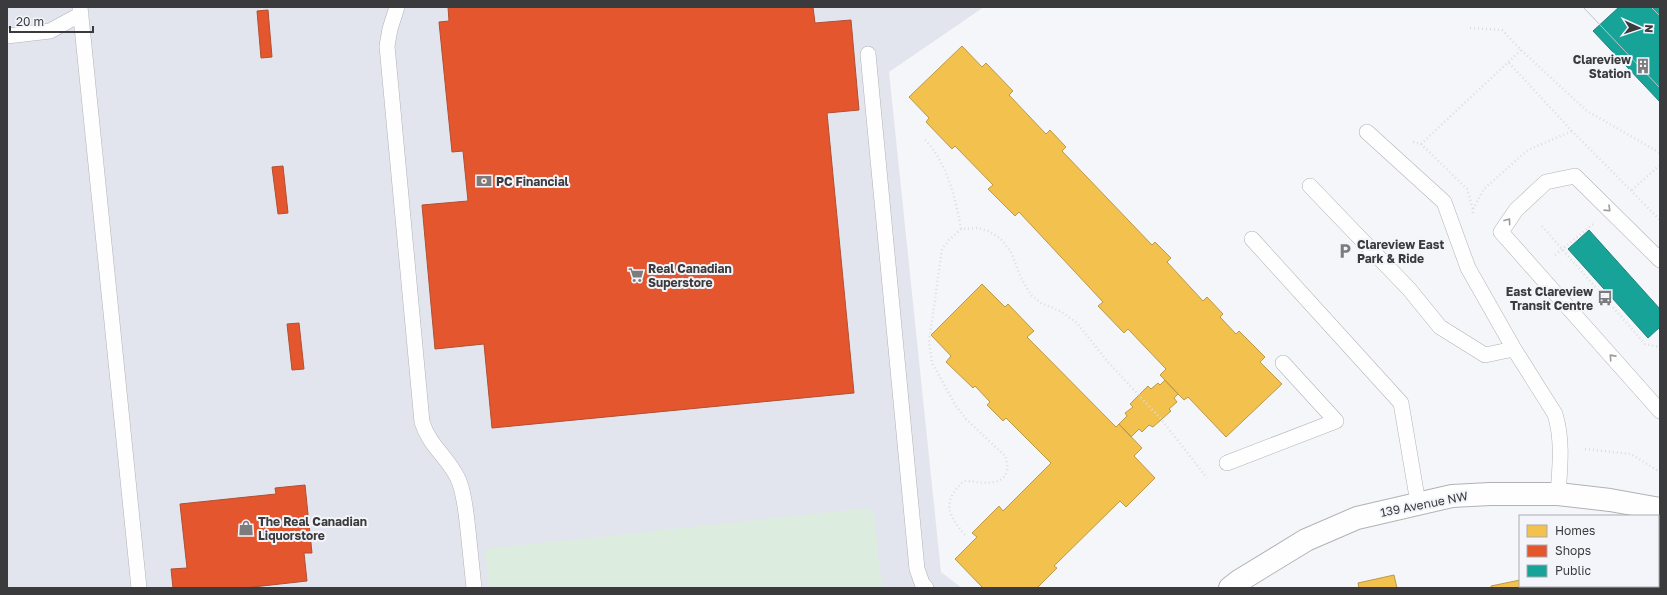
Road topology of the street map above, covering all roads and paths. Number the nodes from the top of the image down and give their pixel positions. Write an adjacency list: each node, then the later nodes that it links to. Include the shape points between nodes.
1 (397, 7): 38 (lane, via 387,46 422,422 431,443 452,467 465,501)
2 (81, 11): 4 (lane, via 50,31); 37 (lane)
3 (1470, 28): 5 (path, via 1502,30)
4 (7, 36)
5 (1521, 50): 7 (path); 12 (path, via 1587,111)
6 (868, 54): 39 (lane, via 917,569)
7 (1509, 63): 8 (path); 11 (path)
8 (1572, 131): 15 (path); 16 (path, via 1528,150 1484,189 1473,209)
9 (1367, 132): 26 (lane, via 1444,202 1468,268)
10 (925, 140): 20 (path, via 942,163)
11 (1421, 144)
12 (1660, 153)
13 (1660, 165): 15 (path)
14 (1310, 186): 26 (lane, via 1409,289 1440,327 1486,355)
15 (1632, 190): 17 (path)
16 (1473, 216)
17 (1660, 220)
18 (1594, 222): 22 (path)
19 (1542, 226): 22 (path)
20 (961, 229): 32 (path, via 978,228 1000,238 1011,252 1031,295 1041,303 1060,310 1077,323 1108,362 1162,419); 36 (path, via 942,248 929,342 932,363 966,419 1006,457 1007,470 1001,479 990,484 964,481 953,491 949,511)
21 (1252, 239): 34 (lane, via 1401,403)
22 (1562, 249): 23 (path); 25 (path, via 1645,344)
23 (1555, 255)
24 (1660, 260): 28 (lane, one-way to 24, via 1501,232 1516,210 1546,182 1575,176)
25 (1660, 347)
26 (1514, 349): 33 (lane, via 1555,414 1559,426)
27 (1283, 363): 30 (lane, via 1336,421)
28 (1660, 411)
29 (1585, 449): 31 (path, via 1631,454)
30 (1227, 463)
31 (1660, 472)
32 (1207, 478)
33 (1558, 494): 34 (street, 139 Avenue NW, via 1452,496); 35 (street, 139 Avenue NW)
34 (1418, 504): 40 (street, 139 Avenue NW, via 1357,518 1306,540)
35 (1660, 509)
36 (965, 535)
37 (139, 588)
38 (474, 588)
39 (926, 588)
40 (1230, 588)

